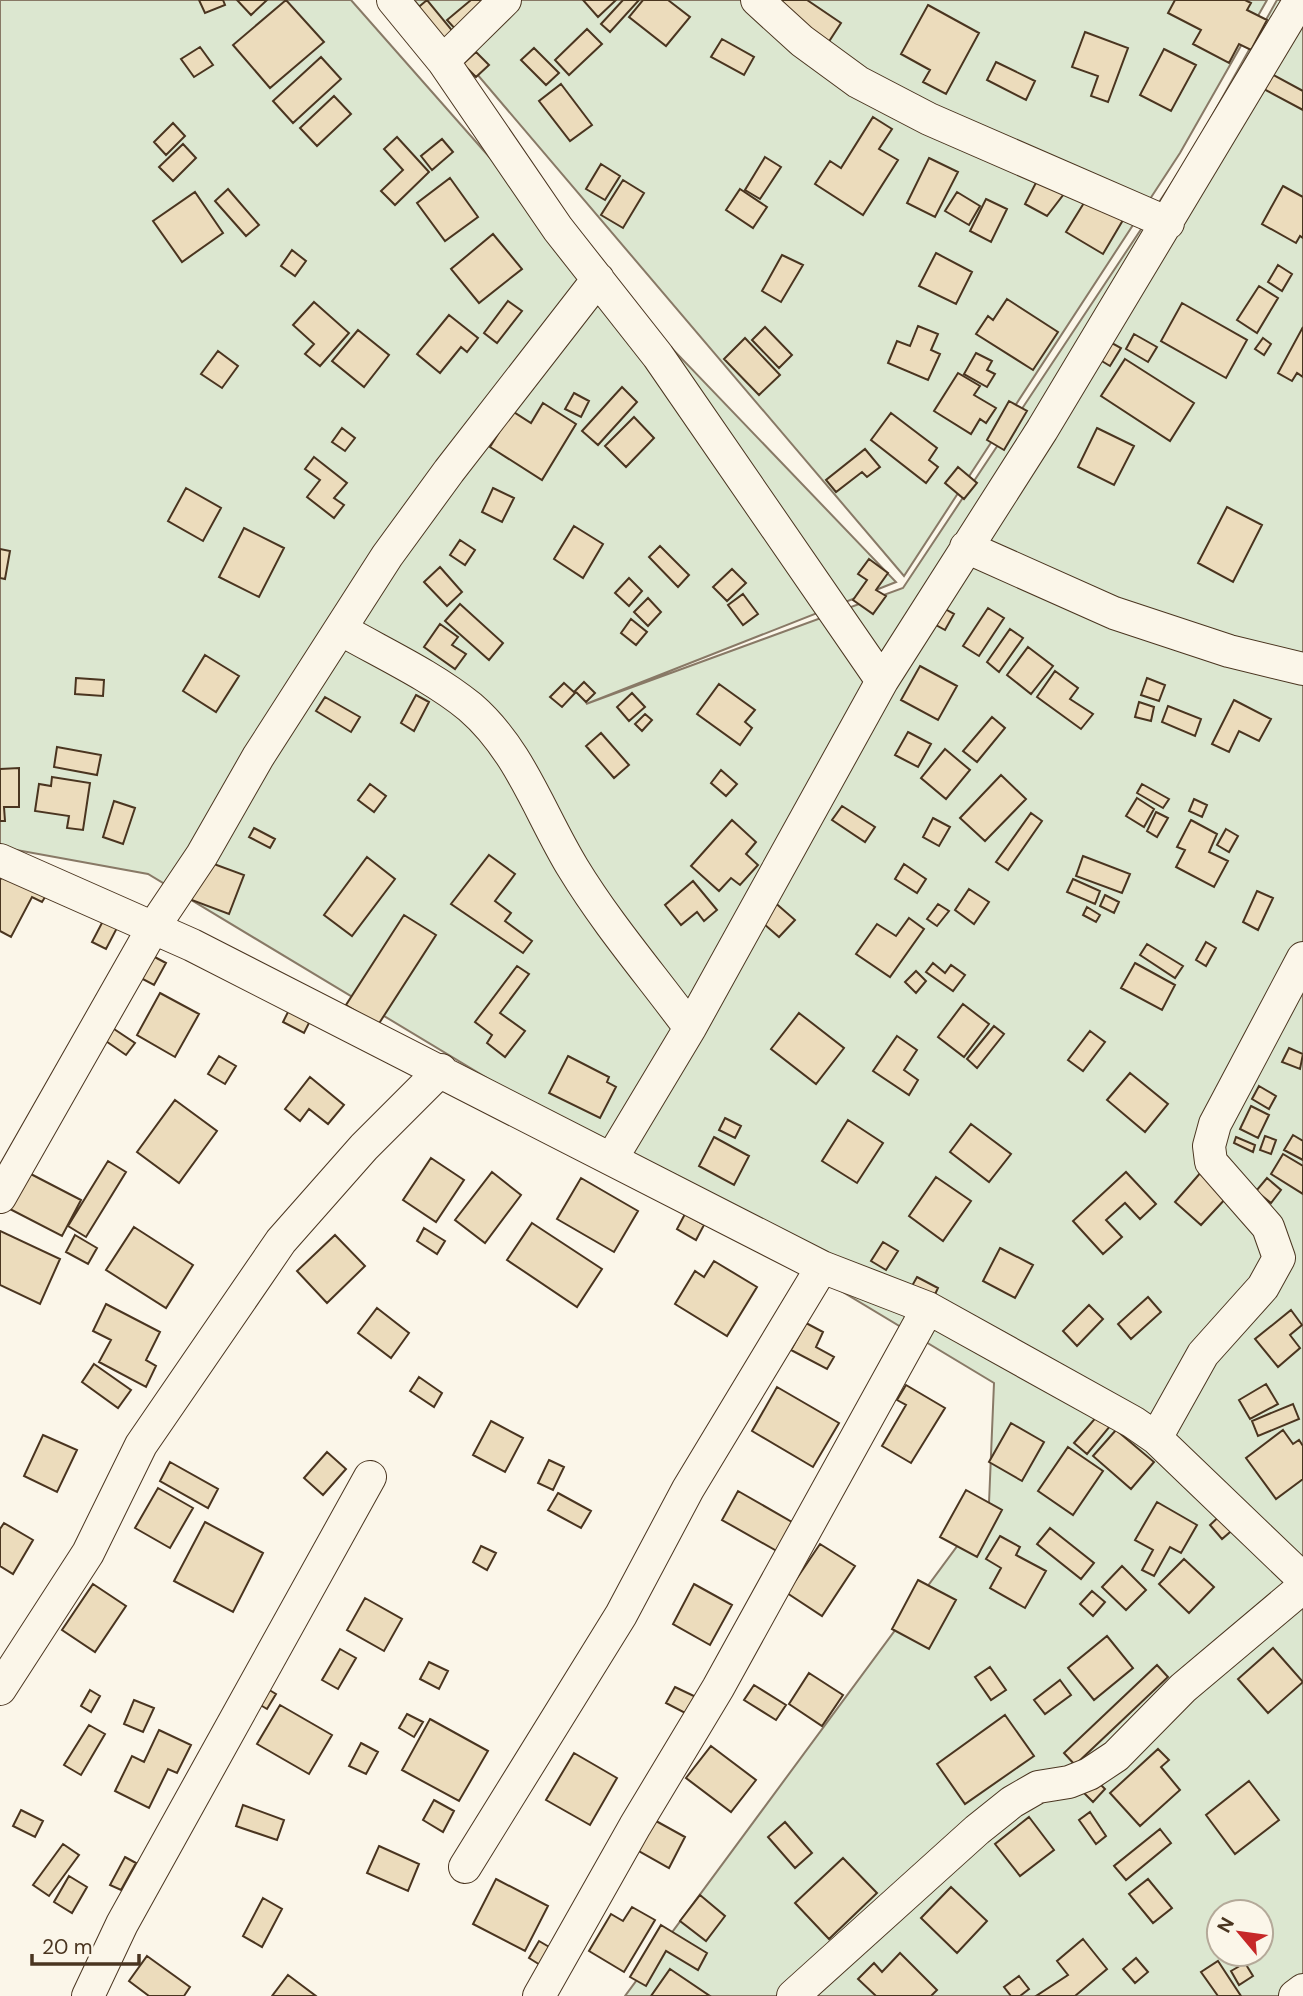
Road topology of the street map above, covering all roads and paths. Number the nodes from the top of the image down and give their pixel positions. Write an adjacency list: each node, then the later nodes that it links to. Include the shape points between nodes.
1 (393, 0): 5 (street)
2 (505, 0): 5 (street)
3 (757, 0): 6 (street, via 858,82 929,120)
4 (1300, 0): 6 (street)
5 (443, 61): 7 (street, via 558,229)
6 (1168, 223): 8 (street)
7 (598, 279): 9 (street, via 387,556); 11 (street, via 657,356)
8 (966, 547): 10 (street, via 1114,613 1229,651); 11 (street)
9 (342, 630): 13 (street); 15 (street, via 441,687 471,708 493,733 528,780 573,867)
10 (1303, 669)
11 (882, 681): 15 (street)
12 (0, 860): 13 (street)
13 (153, 928): 16 (street); 18 (street)
14 (1303, 958): 21 (street, via 1215,1124 1209,1146 1211,1162 1268,1227 1279,1258 1263,1287 1203,1354)
15 (690, 1027): 17 (street)
16 (441, 1070): 17 (street); 25 (street, via 364,1147 265,1263 141,1445 88,1553)
17 (612, 1158): 19 (street)
18 (0, 1197)
19 (822, 1267): 20 (street); 26 (street, via 688,1489 621,1615)
20 (928, 1308): 21 (street); 29 (street, via 718,1688)
21 (1156, 1438): 23 (street)
22 (370, 1477): 28 (street, via 122,1924)
23 (1303, 1579)
24 (1303, 1587): 30 (street, via 1183,1688 1116,1756 1069,1782 1038,1787 977,1829)
25 (0, 1689)
26 (465, 1867)
27 (1303, 1990): 31 (street)
28 (88, 1996)
29 (539, 1996)
30 (793, 1996)
31 (1296, 1996)

